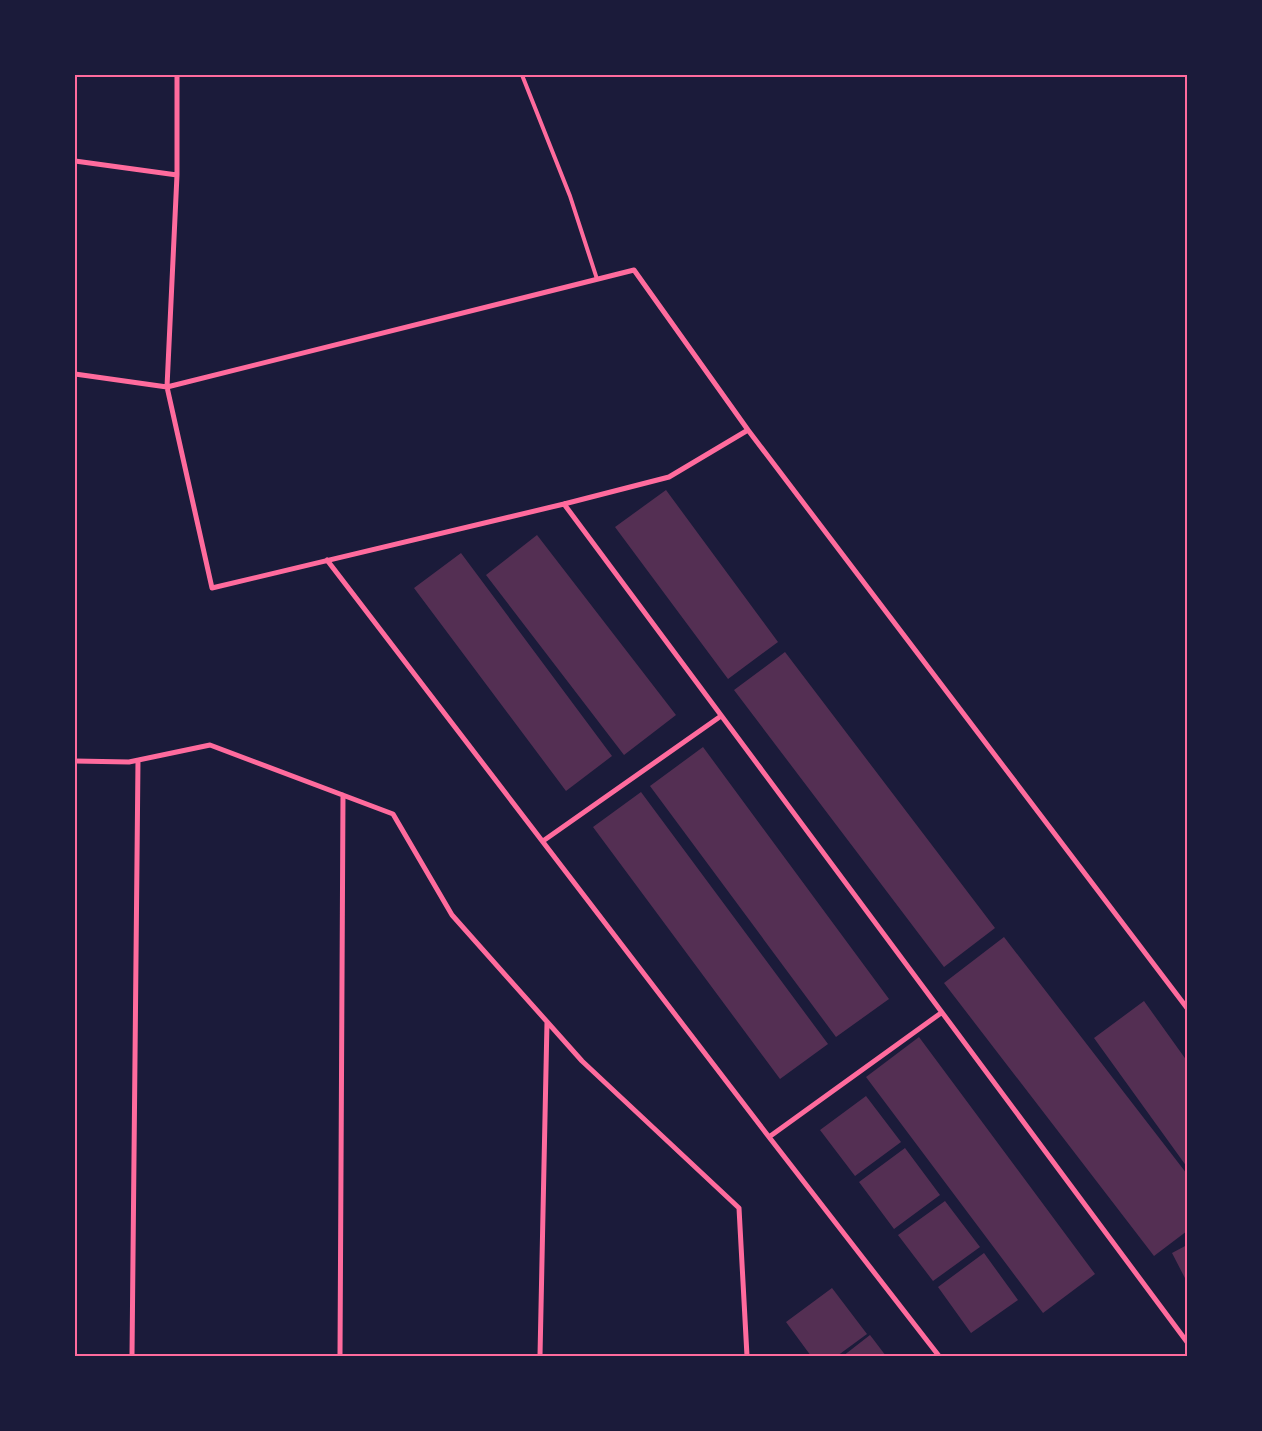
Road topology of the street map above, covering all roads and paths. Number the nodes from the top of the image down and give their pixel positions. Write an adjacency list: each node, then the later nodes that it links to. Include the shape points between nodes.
1 (177, 75): 4 (street)
2 (522, 75): 5 (lane, via 570,196)
3 (75, 161): 4 (street)
4 (177, 175): 7 (street)
5 (597, 279): 7 (street); 8 (street, via 634,270)
6 (75, 374): 7 (street)
7 (167, 387): 10 (street, via 212,588)
8 (748, 430): 9 (street, via 669,477); 16 (street)
9 (564, 504): 10 (street); 11 (street)
10 (327, 560): 15 (street)
11 (721, 716): 15 (street); 17 (street)
12 (138, 760): 13 (street); 14 (street, via 210,745); 21 (street)
13 (75, 761)
14 (342, 795): 18 (street, via 393,814 452,914); 22 (street)
15 (542, 841): 19 (street)
16 (1187, 1008)
17 (941, 1013): 19 (street); 20 (street)
18 (547, 1021): 23 (street); 24 (street, via 582,1061 739,1208)
19 (769, 1137): 25 (street)
20 (1187, 1342)
21 (132, 1356)
22 (340, 1356)
23 (540, 1356)
24 (747, 1356)
25 (939, 1356)

